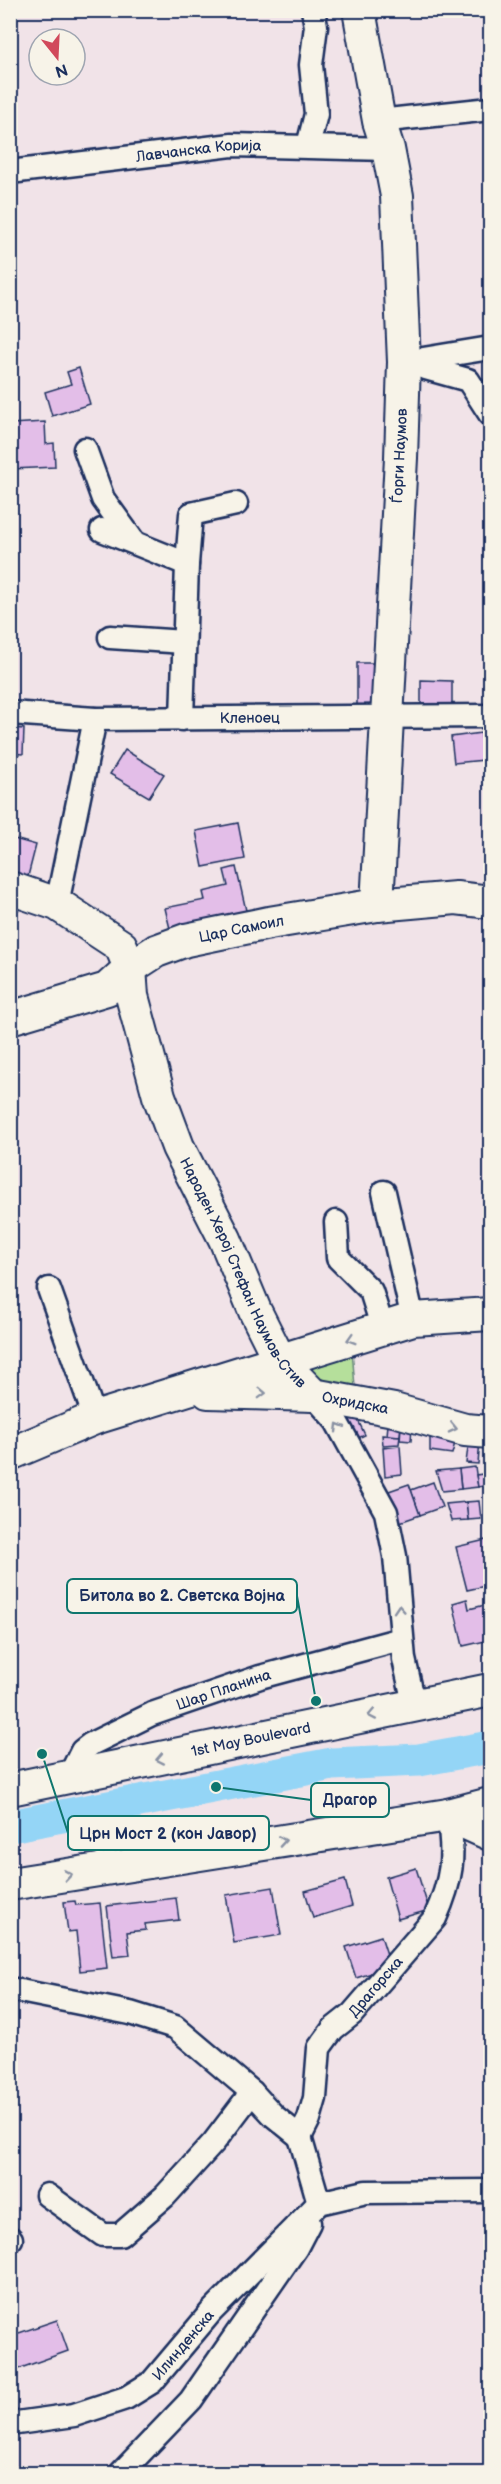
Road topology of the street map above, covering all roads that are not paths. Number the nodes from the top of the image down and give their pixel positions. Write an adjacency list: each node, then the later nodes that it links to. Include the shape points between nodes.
1 (313, 10): 5 (street, via 316,26 311,64 316,114)
2 (359, 10): 4 (street, Ѓорги Наумов)
3 (490, 109): 4 (street, Лавчанска Корија)
4 (384, 135): 5 (street, Лавчанска Корија); 8 (street, Ѓорги Наумов, via 397,196)
5 (308, 146): 6 (street, Лавчанска Корија, via 232,145)
6 (10, 172)
7 (490, 348): 8 (street)
8 (404, 362): 9 (street, via 468,380); 18 (street, Ѓорги Наумов)
9 (490, 414)
10 (86, 449): 13 (street, via 103,499)
11 (236, 504): 14 (street, via 191,514)
12 (102, 530): 13 (street)
13 (134, 542): 14 (street)
14 (186, 564): 16 (street)
15 (110, 637): 16 (street)
16 (184, 642): 20 (street)
17 (10, 713): 21 (street, Кленоец)
18 (387, 717): 19 (street, Кленоец); 20 (street, Кленоец); 25 (street, Ѓорги Наумов)
19 (490, 717)
20 (182, 719): 21 (street, Кленоец)
21 (95, 720): 24 (street)
22 (10, 888): 24 (street, Народен Херој Стефан Наумов-Стив)
23 (490, 902): 25 (street, Цар Самоил, via 456,898)
24 (57, 904): 26 (street, Народен Херој Стефан Наумов-Стив, via 121,946)
25 (377, 905): 26 (street, Цар Самоил, via 186,940 156,951)
26 (130, 968): 27 (street, Цар Самоил, via 107,989); 34 (street, Народен Херој Стефан Наумов-Стив, via 132,996 159,1096 178,1147)
27 (10, 1018)
28 (384, 1192): 32 (street)
29 (336, 1222): 33 (street, via 338,1258 371,1291)
30 (49, 1289): 37 (street)
31 (490, 1314): 32 (street, Охридска)
32 (413, 1319): 33 (street, Охридска)
33 (383, 1329): 34 (street, Охридска, one-way to 34)
34 (280, 1361): 35 (street, Охридска); 36 (street, Народен Херој Стефан Наумов-Стив)
35 (183, 1391): 36 (street, Охридска, one-way to 36); 37 (street, Охридска)
36 (313, 1395): 38 (street, Охридска, one-way to 38, via 394,1410 465,1430); 40 (street, Народен Херој Стефан Наумов-Стив, one-way to 36, via 395,1556 386,1512 336,1421)
37 (95, 1418): 39 (street, Охридска)
38 (490, 1432)
39 (10, 1454)
40 (401, 1639): 42 (street, Народен Херој Стефан Наумов-Стив, via 411,1690); 43 (street, Шар Планина, via 260,1677 152,1714 91,1744 82,1752)
41 (490, 1690): 42 (street, 1st May Boulevard)
42 (420, 1706): 43 (street, 1st May Boulevard, one-way to 43)
43 (69, 1777): 44 (street, 1st May Boulevard)
44 (10, 1789)
45 (490, 1791): 47 (street)
46 (490, 1804): 47 (street)
47 (448, 1815): 48 (street); 49 (street, one-way to 47); 52 (street, Драгорска, via 453,1847 444,1899 435,1918 319,2048 315,2098)
48 (490, 1834)
49 (10, 1884)
50 (10, 1989): 51 (street, via 130,2013 175,2027)
51 (252, 2092): 52 (street); 54 (street, via 172,2188 120,2235 103,2235)
52 (300, 2137): 55 (street)
53 (490, 2191): 55 (street, via 366,2192)
54 (48, 2195)
55 (319, 2203): 56 (street, Илинденска, via 212,2312 152,2382 126,2398 74,2415); 57 (street, via 296,2248 191,2400)
56 (10, 2424)
57 (120, 2474)

